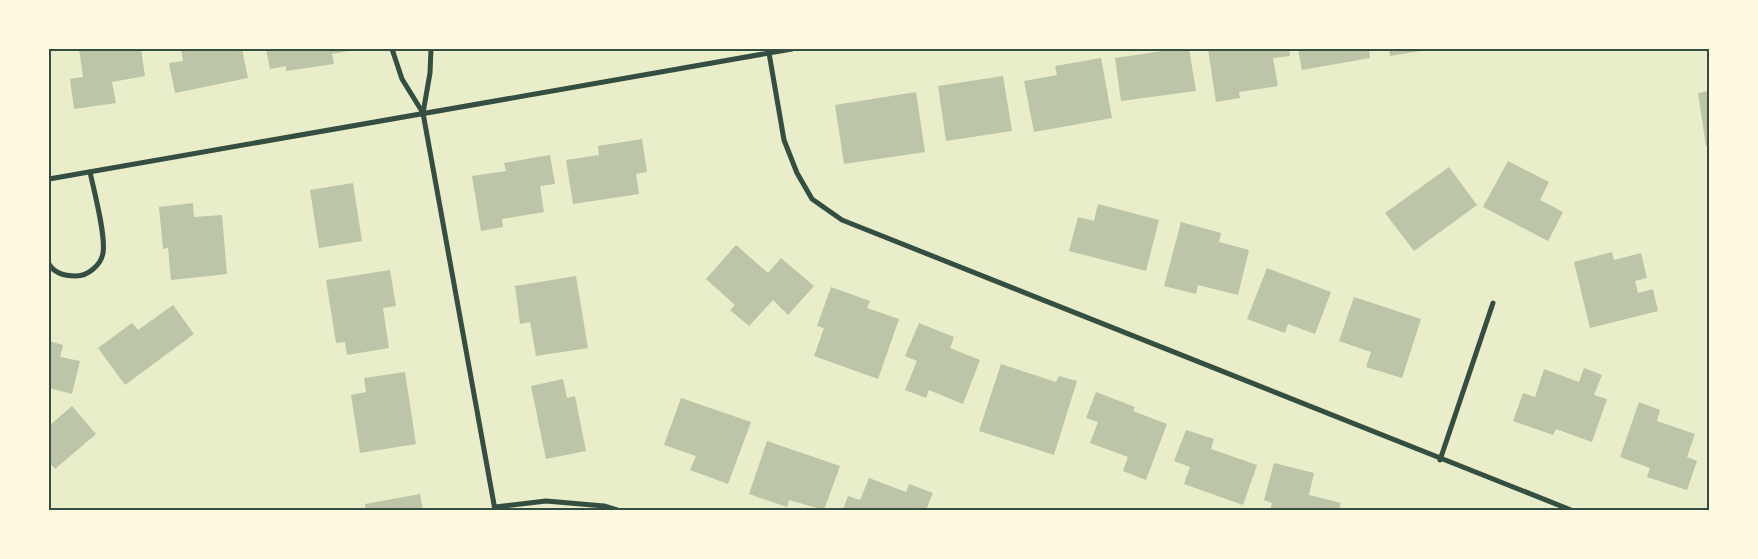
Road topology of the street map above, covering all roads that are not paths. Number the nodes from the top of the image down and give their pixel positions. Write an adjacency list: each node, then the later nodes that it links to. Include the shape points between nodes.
1 (392, 49): 5 (street, via 402,79)
2 (431, 49): 5 (street)
3 (792, 49): 4 (street)
4 (769, 53): 5 (street); 10 (street, via 784,140 796,173 812,199 842,220)
5 (423, 113): 6 (street); 11 (street)
6 (90, 172): 7 (street); 8 (street, via 103,253 96,268 82,276 65,276)
7 (49, 179)
8 (49, 264)
9 (1493, 303): 10 (street)
10 (1440, 460): 13 (street)
11 (495, 509): 12 (street, via 546,501)
12 (617, 510)
13 (1571, 510)

